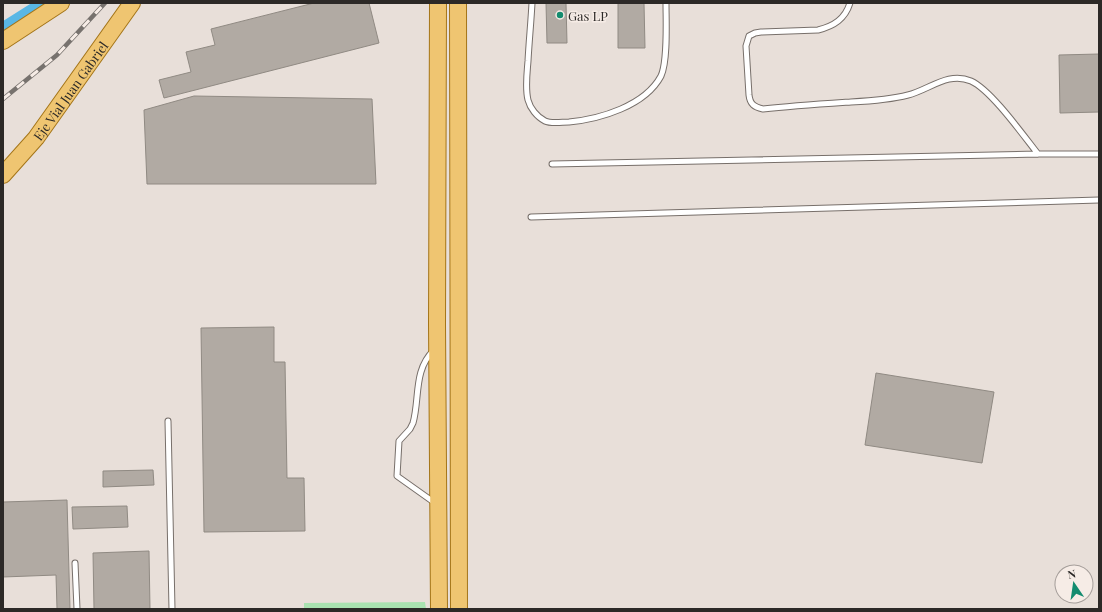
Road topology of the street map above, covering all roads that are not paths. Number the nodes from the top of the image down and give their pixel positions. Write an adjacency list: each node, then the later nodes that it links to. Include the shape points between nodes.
1 (60, 3): 8 (main road)
2 (132, 3): 12 (main road, Eje Vial Juan Gabriel, via 36,138)
3 (532, 3): 4 (lane, via 526,86 528,101 535,113 546,122 560,123 601,117 619,110 652,88 665,64)
4 (666, 3)
5 (850, 3): 9 (lane, via 842,18 828,28 761,32 750,36 746,46 748,88 753,105 763,109 895,98 941,81 962,78 976,84 990,96)
6 (458, 8): 7 (main road); 22 (main road)
7 (438, 9): 15 (main road)
8 (3, 40)
9 (1038, 154): 10 (lane); 11 (lane)
10 (1099, 154)
11 (552, 164)
12 (3, 175)
13 (1099, 200): 14 (lane)
14 (532, 217)
15 (437, 347): 17 (main road); 17 (lane, via 422,366 413,424 398,441 397,476)
16 (168, 421): 20 (lane)
17 (438, 506): 21 (main road)
18 (76, 563): 19 (lane)
19 (77, 609)
20 (172, 609)
21 (439, 609)
22 (459, 609)

